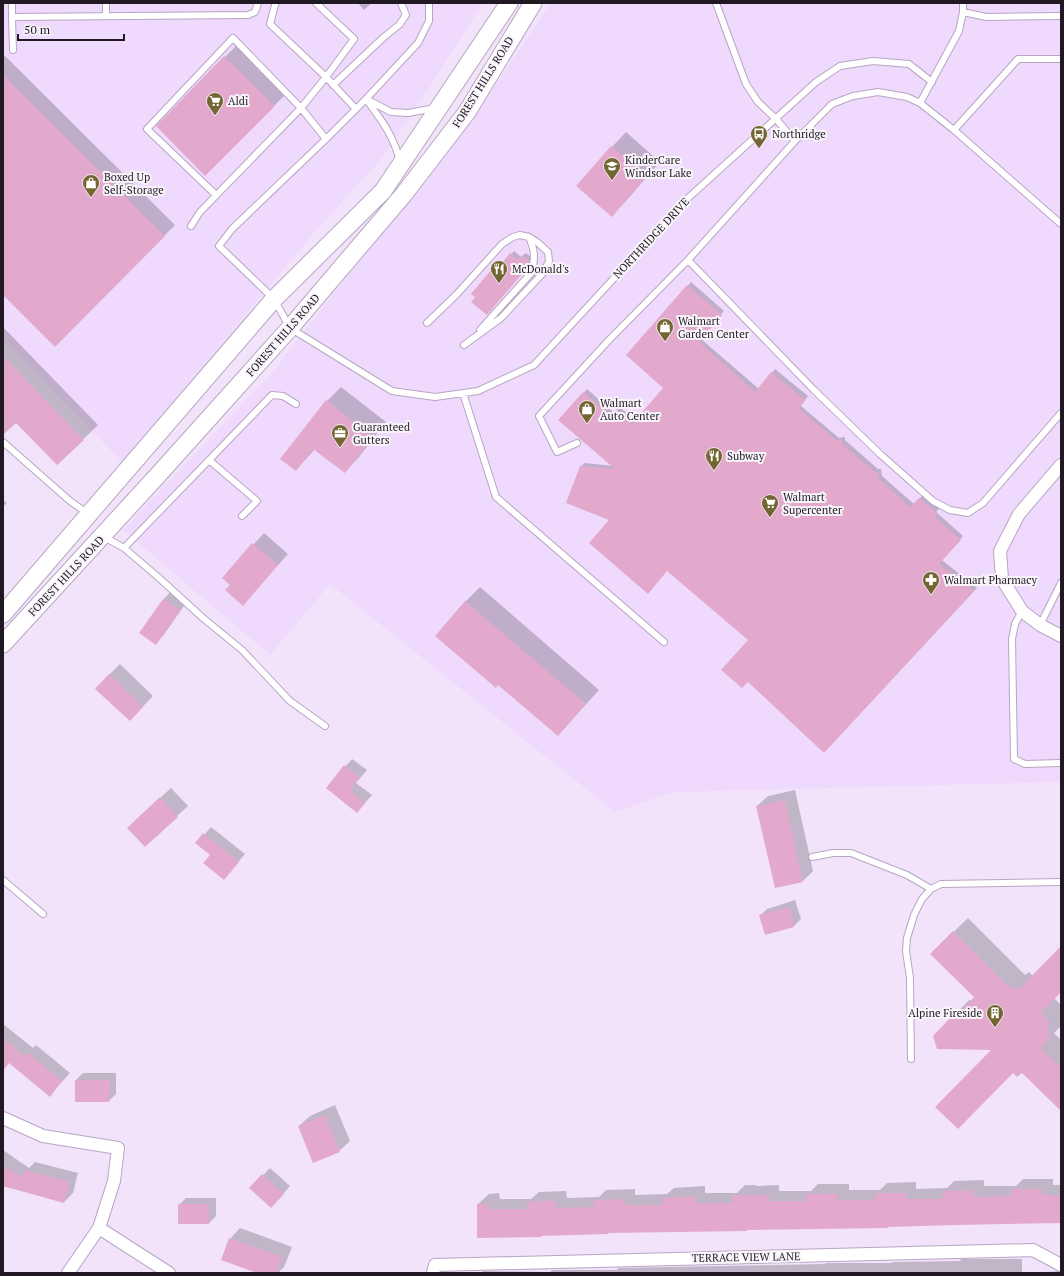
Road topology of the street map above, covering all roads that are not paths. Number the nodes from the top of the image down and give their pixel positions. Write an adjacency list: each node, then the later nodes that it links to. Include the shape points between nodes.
1 (12, 3): 15 (lane)
2 (106, 3): 13 (lane)
3 (258, 3): 13 (lane, via 255,12 248,15)
4 (276, 3): 18 (lane, via 270,24)
5 (316, 3): 18 (lane, via 354,39)
6 (401, 3): 20 (lane, via 406,15 399,25)
7 (429, 3): 21 (lane, via 429,21 418,43)
8 (509, 3): 23 (street, FOREST HILLS ROAD)
9 (532, 3): 38 (street, FOREST HILLS ROAD, via 467,112 404,194)
10 (716, 3): 26 (lane, via 746,84 758,102)
11 (963, 3): 12 (lane)
12 (963, 12): 14 (lane, via 986,17); 19 (lane, via 959,31)
13 (106, 16): 15 (lane)
14 (1061, 16)
15 (12, 17): 16 (lane)
16 (13, 50)
17 (1061, 59): 27 (lane, via 1018,59)
18 (326, 77): 20 (lane); 24 (lane)
19 (932, 82): 22 (lane); 26 (lane, NORTHRIDGE DRIVE, via 909,64 873,61 840,66 816,82)
20 (333, 85): 25 (lane)
21 (366, 99): 23 (lane, via 391,112 408,113); 25 (lane); 30 (lane, via 387,128)
22 (920, 104): 27 (lane); 29 (lane, via 907,97 878,92 853,96 832,104)
23 (439, 107): 30 (street, FOREST HILLS ROAD)
24 (301, 108): 28 (lane); 31 (lane); 31 (lane, via 233,38 147,129)
25 (356, 109): 28 (lane)
26 (776, 119): 29 (lane); 39 (lane, NORTHRIDGE DRIVE, via 687,199 534,365 478,391)
27 (954, 130): 32 (lane)
28 (326, 139): 36 (lane, via 232,228 219,246)
29 (795, 141): 35 (lane)
30 (400, 164): 36 (street, FOREST HILLS ROAD, via 382,191)
31 (216, 195): 33 (lane)
32 (1061, 224)
33 (191, 226)
34 (529, 237): 34 (lane, via 548,252 549,261 543,273 501,318 464,345 532,272 534,249); 37 (lane, via 520,235 502,244)
35 (688, 260): 41 (lane, via 874,449 933,501 950,510 968,513 983,502); 43 (lane, via 539,416 557,452)
36 (274, 299): 38 (lane); 46 (street, FOREST HILLS ROAD)
37 (427, 323)
38 (290, 328): 39 (lane, NORTHRIDGE DRIVE, via 392,391 435,397); 48 (street, FOREST HILLS ROAD)
39 (463, 393): 55 (lane, via 496,497)
40 (296, 404): 44 (lane, via 283,396 272,395)
41 (1061, 413)
42 (3, 442): 46 (lane, via 70,501)
43 (577, 443)
44 (209, 460): 47 (lane, via 257,501); 49 (lane)
45 (1061, 465): 51 (street, via 1019,514 1000,551 1002,579)
46 (89, 514): 52 (street, FOREST HILLS ROAD)
47 (242, 516)
48 (102, 536): 49 (lane); 56 (street, FOREST HILLS ROAD)
49 (124, 548): 57 (lane, via 242,650 290,700)
50 (1061, 583): 53 (lane)
51 (1022, 611): 53 (street); 58 (lane, via 1015,624 1012,639 1014,759 1025,764)
52 (3, 614)
53 (1040, 625): 54 (street)
54 (1061, 636)
55 (664, 642)
56 (3, 644)
57 (325, 726)
58 (1061, 763)
59 (812, 857): 62 (lane, via 851,853 907,875)
60 (3, 880): 63 (lane)
61 (1061, 882): 62 (lane, via 941,884)
62 (931, 889): 64 (lane, via 922,899 914,915 907,938)
63 (42, 914)
64 (911, 1059)
65 (3, 1118): 66 (street, via 43,1136 118,1148 114,1181)
66 (99, 1228): 68 (street); 69 (street)
67 (1061, 1265): 70 (street, TERRACE VIEW LANE, via 1033,1250 435,1265)
68 (68, 1273)
69 (169, 1273)
70 (433, 1273)

